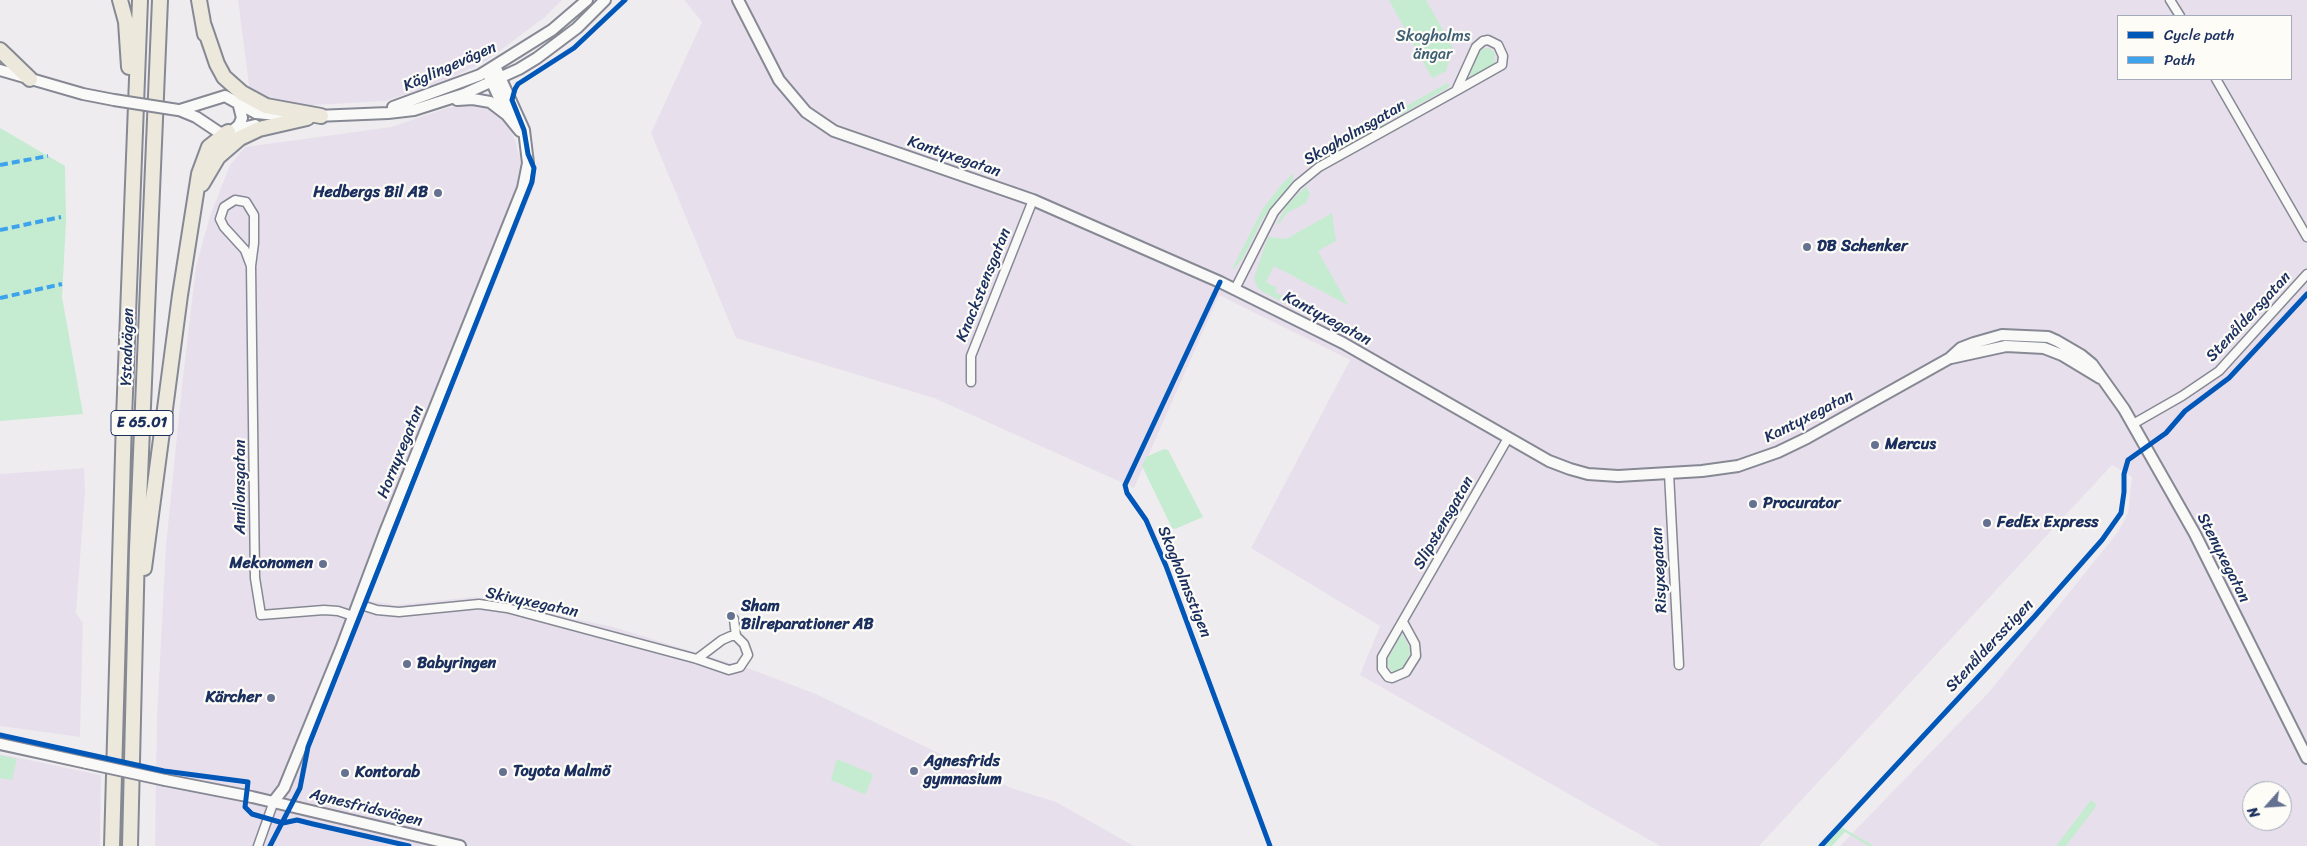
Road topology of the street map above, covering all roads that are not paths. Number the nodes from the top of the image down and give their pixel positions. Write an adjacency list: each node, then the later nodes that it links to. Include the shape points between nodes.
1 (120, 0): 27 (highway, via 129,52 128,153)
2 (140, 0): 27 (highway, Ystadvägen / E 65.01)
3 (160, 0): 47 (highway, Ystadvägen / E 65.01)
4 (199, 0): 10 (highway)
5 (587, 0): 12 (street, Käglingevägen, via 552,30)
6 (605, 0): 15 (street, Käglingevägen, via 562,41)
7 (738, 0): 29 (street, Kantyxegatan, via 779,80 806,112 820,123 850,138)
8 (2170, 0): 9 (street)
9 (2179, 15)
10 (204, 26): 18 (highway, via 213,69); 23 (highway, via 216,64 224,77 242,93 276,109)
11 (0, 50): 14 (highway)
12 (490, 69): 15 (street, Hornyxegatan); 21 (street, Käglingevägen, via 411,102)
13 (0, 70): 14 (street, Käglingevägen)
14 (30, 79): 20 (street, Käglingevägen, bridge, via 84,94)
15 (496, 80): 19 (street, Käglingevägen); 22 (street, Hornyxegatan); 26 (street, Hornyxegatan, via 519,117)
16 (2217, 80): 30 (street)
17 (1456, 91): 17 (street, Skogholmsgatan, via 1476,47 1488,40 1498,45 1503,56 1502,66); 33 (street, Skogholmsgatan, via 1307,176 1289,192 1274,212)
18 (237, 101): 20 (street, Käglingevägen, via 221,96); 24 (street, Käglingevägen, via 256,113); 25 (street, via 242,118 239,125)
19 (441, 102): 21 (street, Käglingevägen, via 414,110); 22 (street, via 480,100 490,102)
20 (179, 110): 25 (street, Käglingevägen, via 217,132)
21 (368, 114): 23 (street, Käglingevägen)
22 (507, 115): 26 (street)
23 (321, 116): 24 (street, Käglingevägen); 28 (highway, via 272,125 240,138 214,163)
24 (289, 117): 25 (street, Käglingevägen)
25 (229, 132): 28 (highway, via 207,151)
26 (527, 143): 42 (street, Hornyxegatan, via 528,164 523,188)
27 (133, 177): 53 (highway, Ystadvägen / E 65.01)
28 (196, 196): 47 (highway, via 180,295)
29 (1033, 200): 33 (street, Kantyxegatan); 38 (street, Knackstensgatan, via 971,356)
30 (2307, 237)
31 (251, 266): 31 (street, Amilonsgatan, via 254,215 246,202 235,200 224,206 220,219 246,250); 43 (street, Amilonsgatan, via 256,578 261,615 324,610)
32 (2307, 274): 39 (street, Stenåldersgatan, via 2219,370)
33 (1235, 289): 40 (street, Kantyxegatan, via 1343,343)
34 (2048, 337): 36 (street, Kantyxegatan, via 2002,335 1961,348); 37 (street, Stenyxegatan, via 2081,355)
35 (2044, 348): 36 (street, Kantyxegatan, via 2006,346); 37 (street, Stenyxegatan)
36 (1950, 358): 41 (street, Kantyxegatan, via 1786,449 1738,466)
37 (2101, 378): 39 (street, Stenyxegatan)
38 (971, 382)
39 (2133, 424): 51 (street, Stenyxegatan, via 2195,534)
40 (1508, 438): 41 (street, Kantyxegatan, via 1549,461 1588,474); 45 (street, Slipstensgatan)
41 (1669, 473): 49 (street, Risyxegatan)
42 (358, 604): 43 (street, Hornyxegatan); 48 (street, Skivyxegatan, via 399,612 480,604 507,608)
43 (353, 616): 52 (street, Hornyxegatan, via 284,788)
44 (734, 619): 46 (street, Skivyxegatan)
45 (1403, 622): 45 (street, Slipstensgatan, via 1382,657 1382,669 1392,678 1406,672 1416,656 1415,644)
46 (736, 636): 48 (street, via 722,640); 48 (street, Skivyxegatan, via 748,655 740,667 722,669)
47 (134, 654): 54 (highway, Ystadvägen / E 65.01)
48 (697, 659)
49 (1679, 665)
50 (0, 744): 52 (street, Agnesfridsvägen, bridge)
51 (2307, 758)
52 (274, 801): 55 (street, Hornyxegatan); 56 (street, Agnesfridsvägen)
53 (112, 846)
54 (130, 846)
55 (258, 846)
56 (460, 846)

